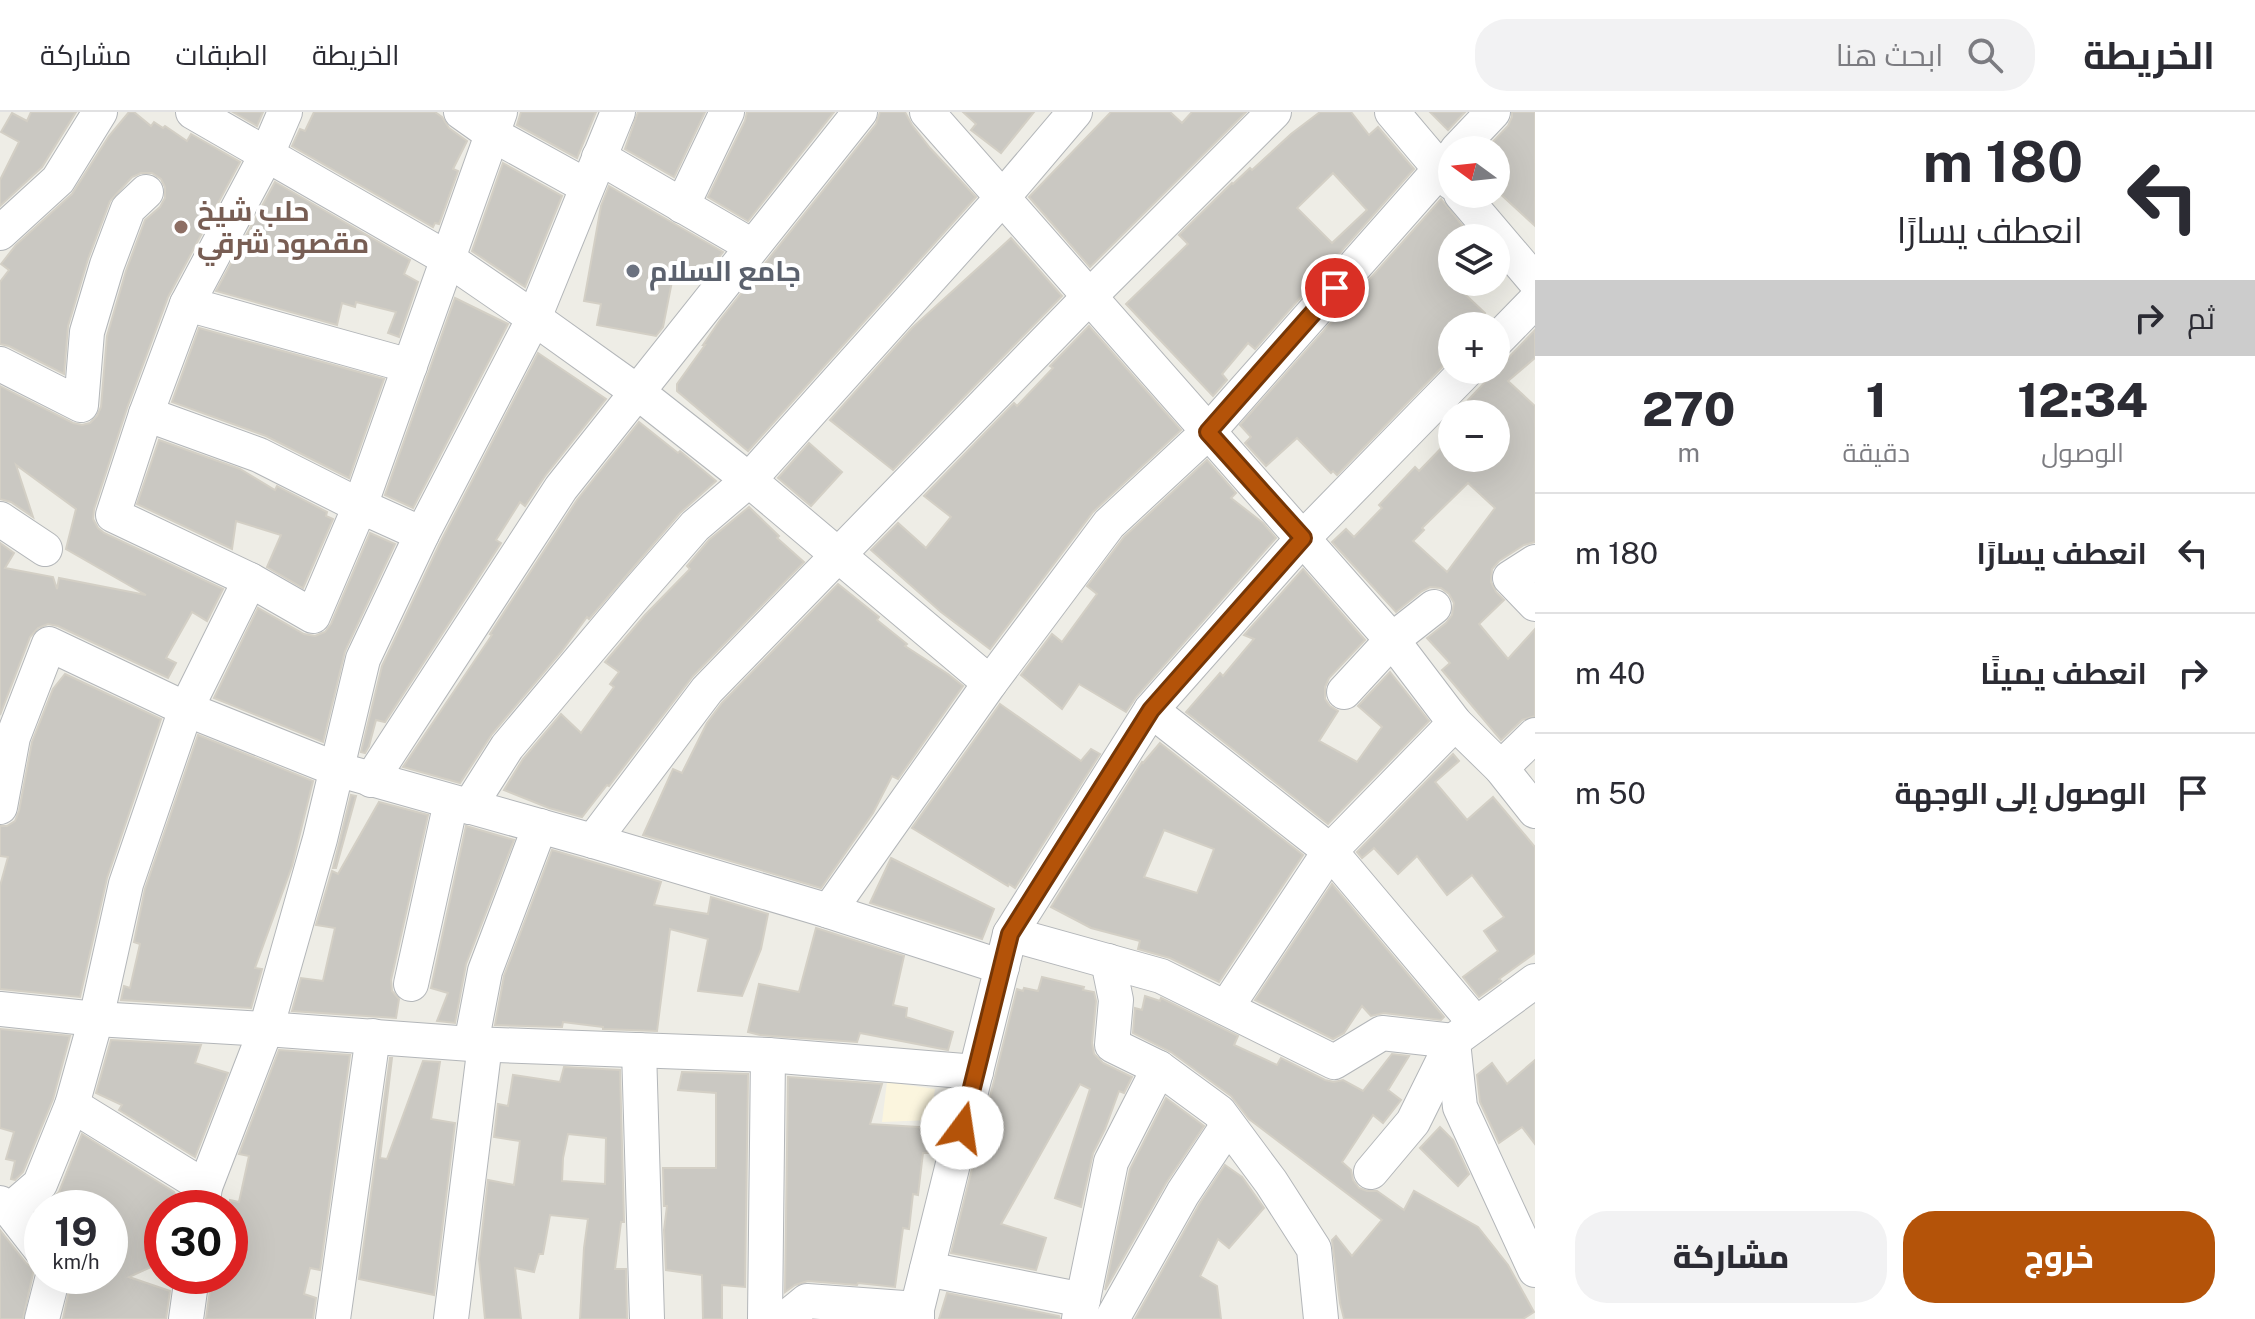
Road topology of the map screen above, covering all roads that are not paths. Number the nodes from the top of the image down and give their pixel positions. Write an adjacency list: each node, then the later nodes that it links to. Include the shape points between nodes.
1 (100, 112): 23 (street, via 58,180)
2 (193, 112): 15 (street)
3 (285, 112): 15 (street)
4 (461, 112): 13 (street)
5 (618, 112): 17 (street)
6 (727, 112): 21 (street)
7 (860, 112): 24 (street)
8 (927, 112): 20 (street)
9 (1075, 112): 20 (street)
10 (1274, 112): 27 (street)
11 (1392, 112): 16 (street)
12 (1493, 112): 14 (street)
13 (496, 123): 17 (street); 25 (street)
14 (1476, 136)
15 (267, 154): 25 (street); 29 (street)
16 (1438, 156)
17 (593, 172): 21 (street); 30 (street)
18 (1438, 185): 37 (street)
19 (146, 192): 32 (street, via 128,209 107,265 87,332 81,405)
20 (1002, 198): 27 (street); 38 (street)
21 (682, 206): 24 (street)
22 (1480, 208): 26 (street)
23 (0, 233)
24 (752, 246): 35 (street)
25 (448, 259): 30 (street); 33 (street)
26 (1535, 281)
27 (1090, 296): 37 (street); 44 (street)
28 (1535, 301): 31 (street)
29 (187, 304): 33 (street); 36 (street)
30 (534, 318): 35 (street); 41 (street)
31 (1510, 327)
32 (0, 364)
33 (410, 366): 39 (street)
34 (1453, 384): 42 (street)
35 (636, 391): 38 (street); 58 (street, via 561,488)
36 (146, 414): 39 (street, via 259,455); 46 (street, via 113,515)
37 (1208, 432): 42 (street); 50 (street, via 1109,524)
38 (749, 480): 44 (street); 59 (street, via 695,526)
39 (360, 506): 41 (street); 46 (street, via 313,616)
40 (0, 519): 43 (street)
41 (422, 534): 57 (street, via 363,659)
42 (1303, 538): 49 (street); 53 (street)
43 (45, 549)
44 (838, 553): 50 (street); 63 (street, via 707,690)
45 (1535, 562): 47 (street, via 1510,578)
46 (250, 580): 52 (street)
47 (1535, 604)
48 (1434, 607): 49 (street)
49 (1392, 640): 51 (street); 54 (street)
50 (990, 683): 65 (street)
51 (1344, 692)
52 (186, 709): 57 (street); 60 (street, via 49,644 13,737); 73 (street, via 126,884)
53 (1151, 710): 64 (street); 66 (street)
54 (1455, 723): 56 (street); 64 (street)
55 (1535, 735): 56 (street)
56 (1501, 768): 61 (street)
57 (336, 769): 58 (street); 74 (street)
58 (371, 780): 59 (street)
59 (460, 804): 62 (street); 70 (street)
60 (0, 807)
61 (1535, 811)
62 (540, 826): 63 (street); 77 (street, via 485,971)
63 (593, 841): 65 (street)
64 (1330, 851): 71 (street); 75 (street)
65 (829, 911): 68 (street)
66 (1010, 934): 67 (street); 68 (street)
67 (1108, 961): 71 (street, via 1161,976); 80 (street, via 1116,1000 1112,1045)
68 (1002, 967): 81 (street)
69 (1535, 981): 75 (street)
70 (411, 984)
71 (1226, 1008): 75 (street, via 1334,1062 1382,1033)
72 (0, 1009): 73 (street)
73 (96, 1019): 74 (street); 82 (street)
74 (266, 1029): 76 (street); 86 (street)
75 (1464, 1033): 84 (street, via 1413,1122); 90 (street, via 1460,1107)
76 (373, 1036): 77 (street); 97 (street)
77 (478, 1044): 78 (street); 98 (street)
78 (639, 1050): 79 (street); 99 (street)
79 (768, 1055): 81 (street); 100 (street)
80 (1159, 1068): 83 (street, via 1219,1112); 93 (street, via 1111,1162)
81 (976, 1072): 89 (street)
82 (72, 1105): 85 (street); 87 (street, via 40,1184)
83 (1228, 1125): 102 (street); 103 (street, via 1314,1249)
84 (1371, 1172)
85 (193, 1190)
86 (207, 1190)
87 (5, 1206): 88 (street)
88 (24, 1229)
89 (927, 1269): 93 (street); 94 (street)
90 (1535, 1270)
91 (48, 1294): 95 (street)
92 (189, 1294): 96 (street)
93 (1081, 1310)
94 (917, 1314): 101 (street, via 807,1301)
95 (42, 1319)
96 (186, 1319)
97 (333, 1319)
98 (451, 1319)
99 (647, 1319)
100 (765, 1319)
101 (785, 1319)
102 (1112, 1319)
103 (1321, 1319)

